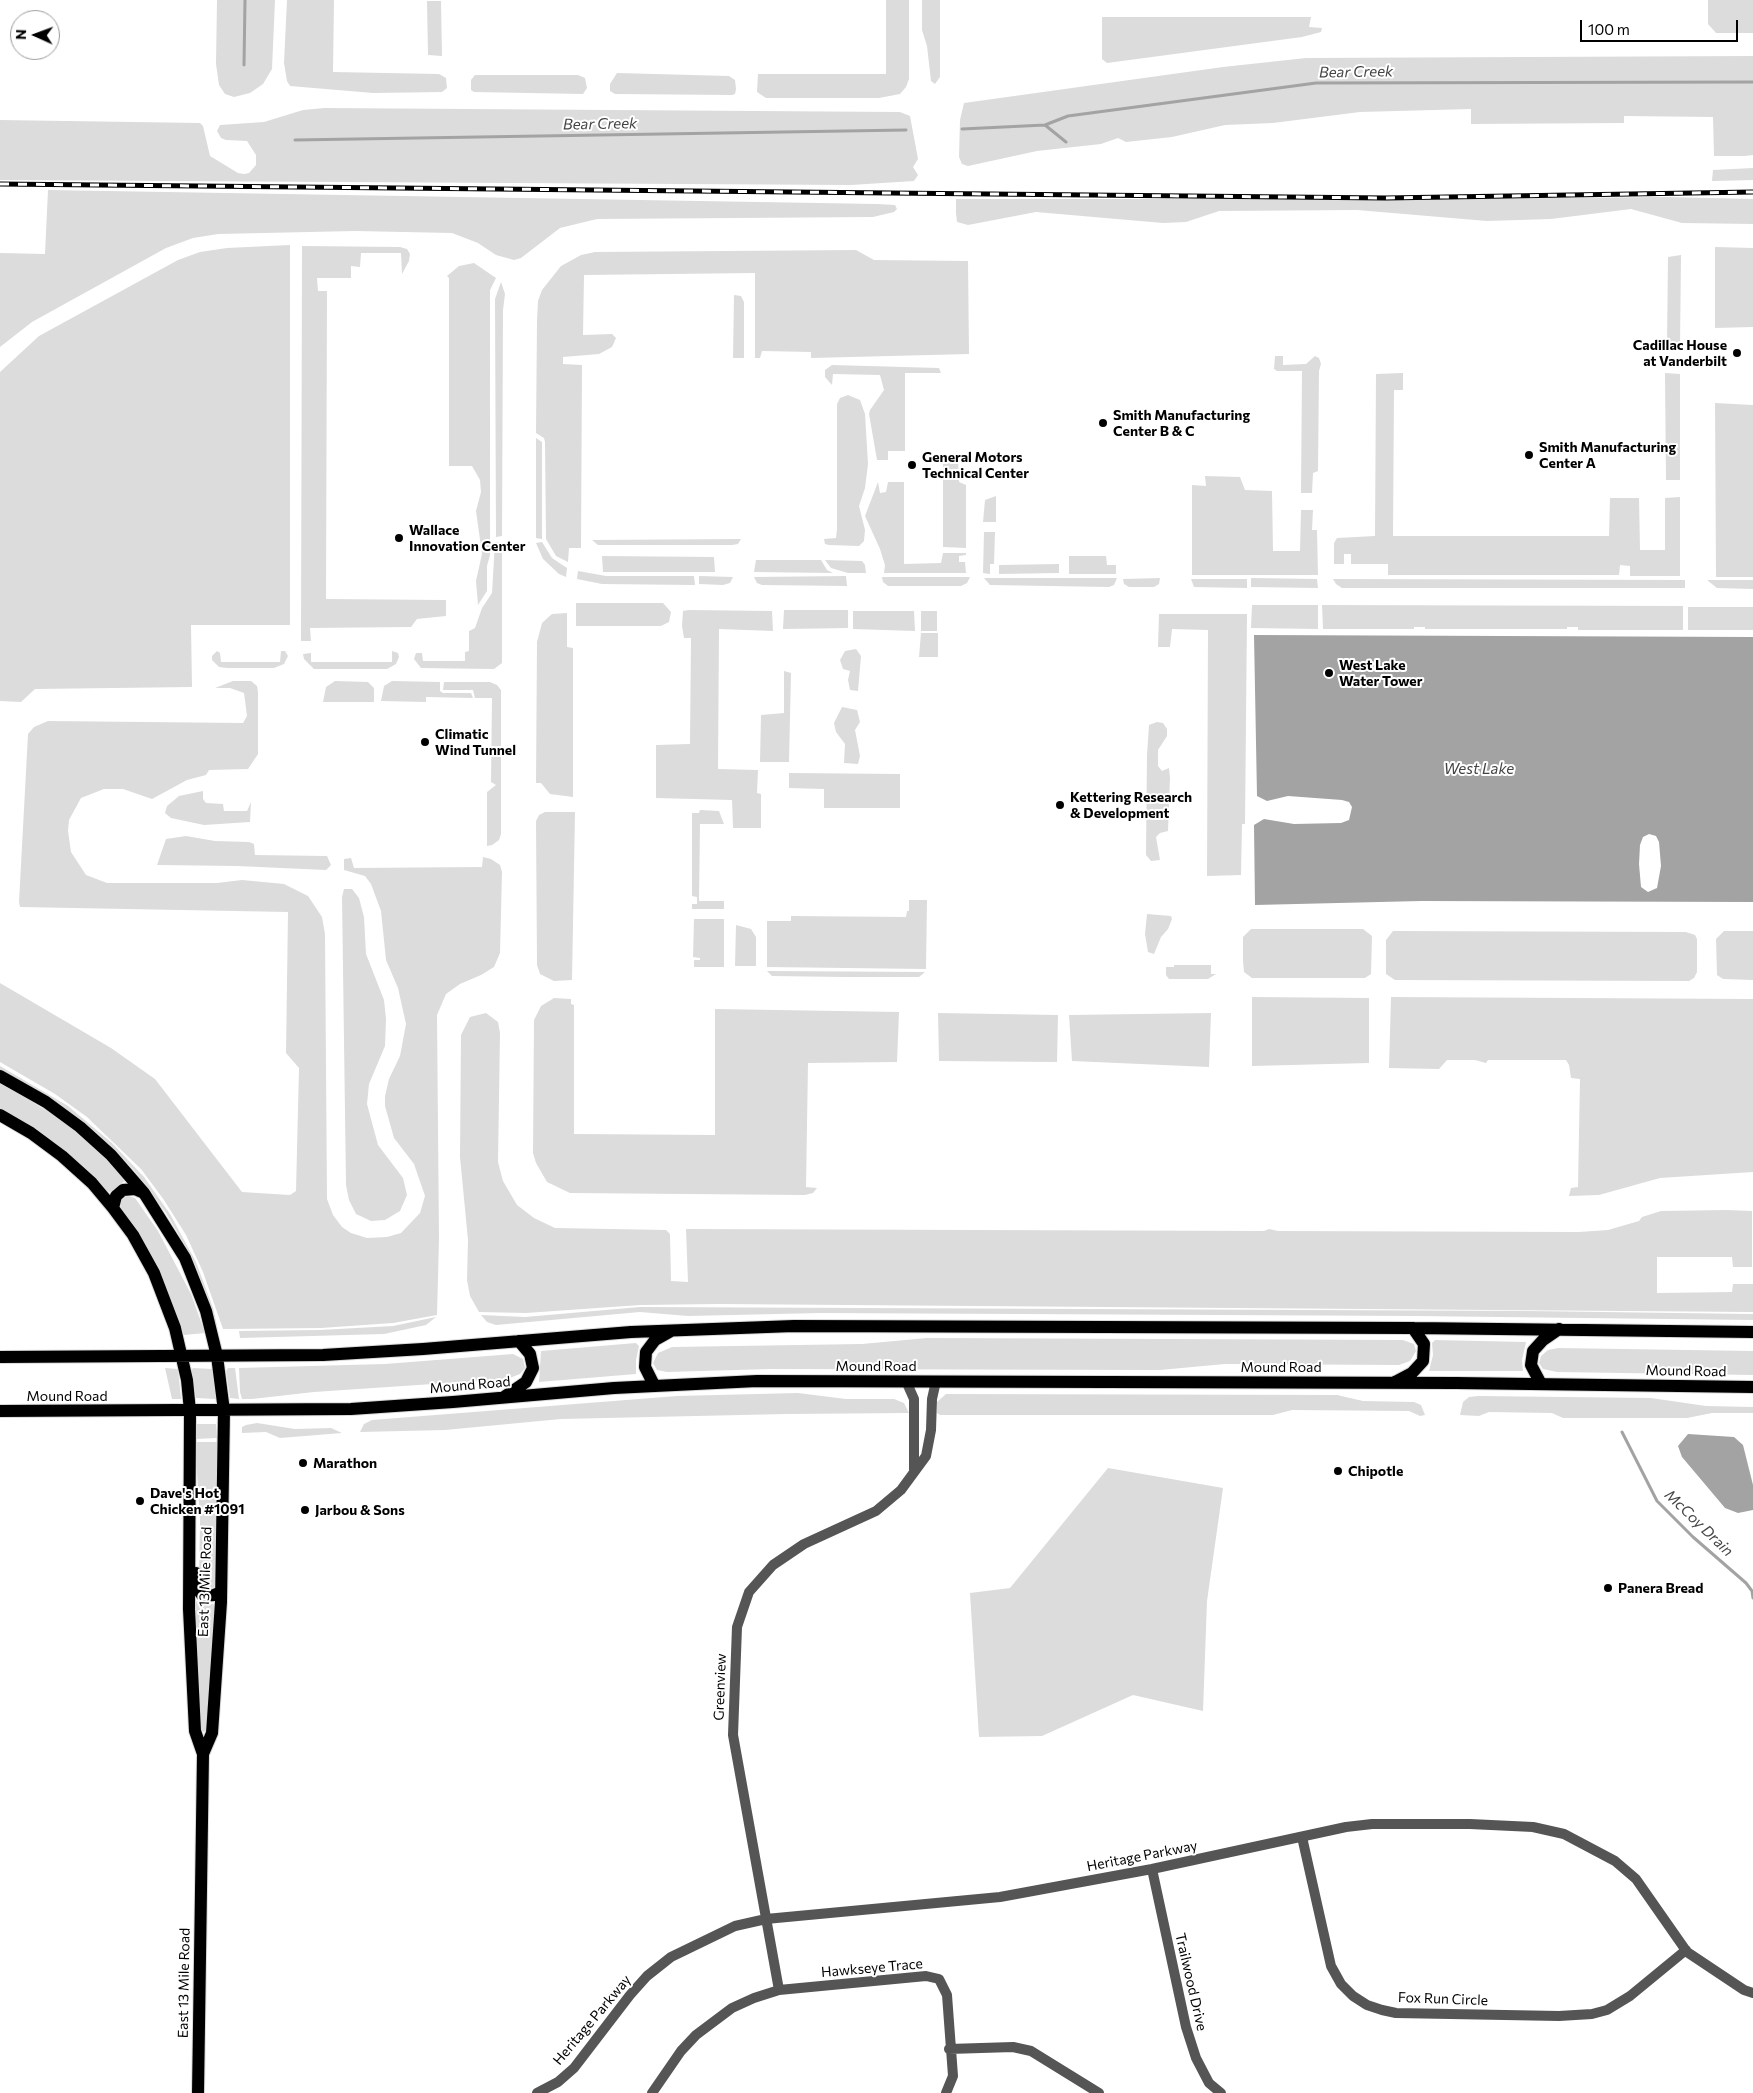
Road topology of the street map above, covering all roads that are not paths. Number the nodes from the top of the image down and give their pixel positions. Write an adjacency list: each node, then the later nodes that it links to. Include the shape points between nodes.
1 (0, 1076): 3 (main road, East 13 Mile Road, via 46,1102 80,1127 111,1155)
2 (0, 1115): 4 (main road, East 13 Mile Road, via 62,1156 92,1183)
3 (144, 1193): 4 (main road, via 134,1189 123,1190 116,1196); 11 (main road, East 13 Mile Road, via 185,1258 204,1306)
4 (113, 1208): 10 (main road, East 13 Mile Road, via 154,1272 170,1311)
5 (1413, 1328): 6 (main road, via 794,1326); 7 (main road); 15 (main road, via 1424,1344 1423,1361 1412,1373)
6 (676, 1329): 9 (main road); 17 (main road, via 655,1340 646,1352 645,1366)
7 (1559, 1330): 8 (main road); 16 (main road, via 1533,1351 1531,1365)
8 (1753, 1332)
9 (519, 1341): 11 (main road, via 369,1353); 19 (main road, via 530,1354 533,1368 526,1382)
10 (182, 1356): 11 (main road); 12 (main road); 20 (main road, East 13 Mile Road)
11 (217, 1356): 21 (main road, East 13 Mile Road)
12 (0, 1357)
13 (906, 1381): 14 (main road, Mound Road); 17 (main road, Mound Road); 23 (street, via 914,1399)
14 (936, 1381): 15 (main road, Mound Road); 23 (street, Greenview, via 926,1456)
15 (1393, 1383): 16 (main road, Mound Road)
16 (1541, 1384): 18 (main road, Mound Road)
17 (654, 1385): 19 (main road, Mound Road)
18 (1753, 1387)
19 (502, 1398): 21 (main road, Mound Road, via 351,1408)
20 (190, 1411): 21 (main road, Mound Road); 22 (main road, Mound Road); 24 (main road, East 13 Mile Road)
21 (224, 1411): 25 (main road, East 13 Mile Road)
22 (0, 1412)
23 (914, 1470): 29 (street, Greenview, via 901,1490 886,1504 804,1544 772,1565 749,1592 737,1627 733,1735)
24 (189, 1526): 25 (main road, via 196,1531 196,1587 199,1593 209,1596); 26 (main road, East 13 Mile Road, via 195,1731)
25 (221, 1592): 26 (main road, East 13 Mile Road, via 212,1732)
26 (203, 1754): 34 (main road, East 13 Mile Road)
27 (1302, 1837): 28 (street, Heritage Parkway); 30 (street, Heritage Parkway, via 1372,1824 1524,1827 1564,1834 1615,1861 1636,1879); 30 (street, Fox Run Circle, via 1331,1966 1341,1984 1353,1996 1382,2010 1406,2013 1592,2014 1607,2010 1630,1996)
28 (1152, 1869): 29 (street, Heritage Parkway, via 1000,1897); 39 (street, Trailwood Drive, via 1186,2027 1196,2058 1209,2083)
29 (766, 1919): 31 (street, Greenview); 35 (street, Heritage Parkway, via 735,1926 671,1957 630,1995 574,2068 558,2082)
30 (1686, 1950): 32 (street, Heritage Parkway)
31 (779, 1990): 33 (street, Hawkseye Trace, via 926,1976 939,1979 947,1995); 36 (street, via 732,2008 712,2022 681,2050)
32 (1753, 1993)
33 (949, 2049): 37 (street, Hawkseye Trace, via 953,2076); 38 (street, via 1013,2047 1031,2051)
34 (198, 2093)
35 (537, 2093)
36 (652, 2093)
37 (946, 2093)
38 (1099, 2093)
39 (1221, 2093)

